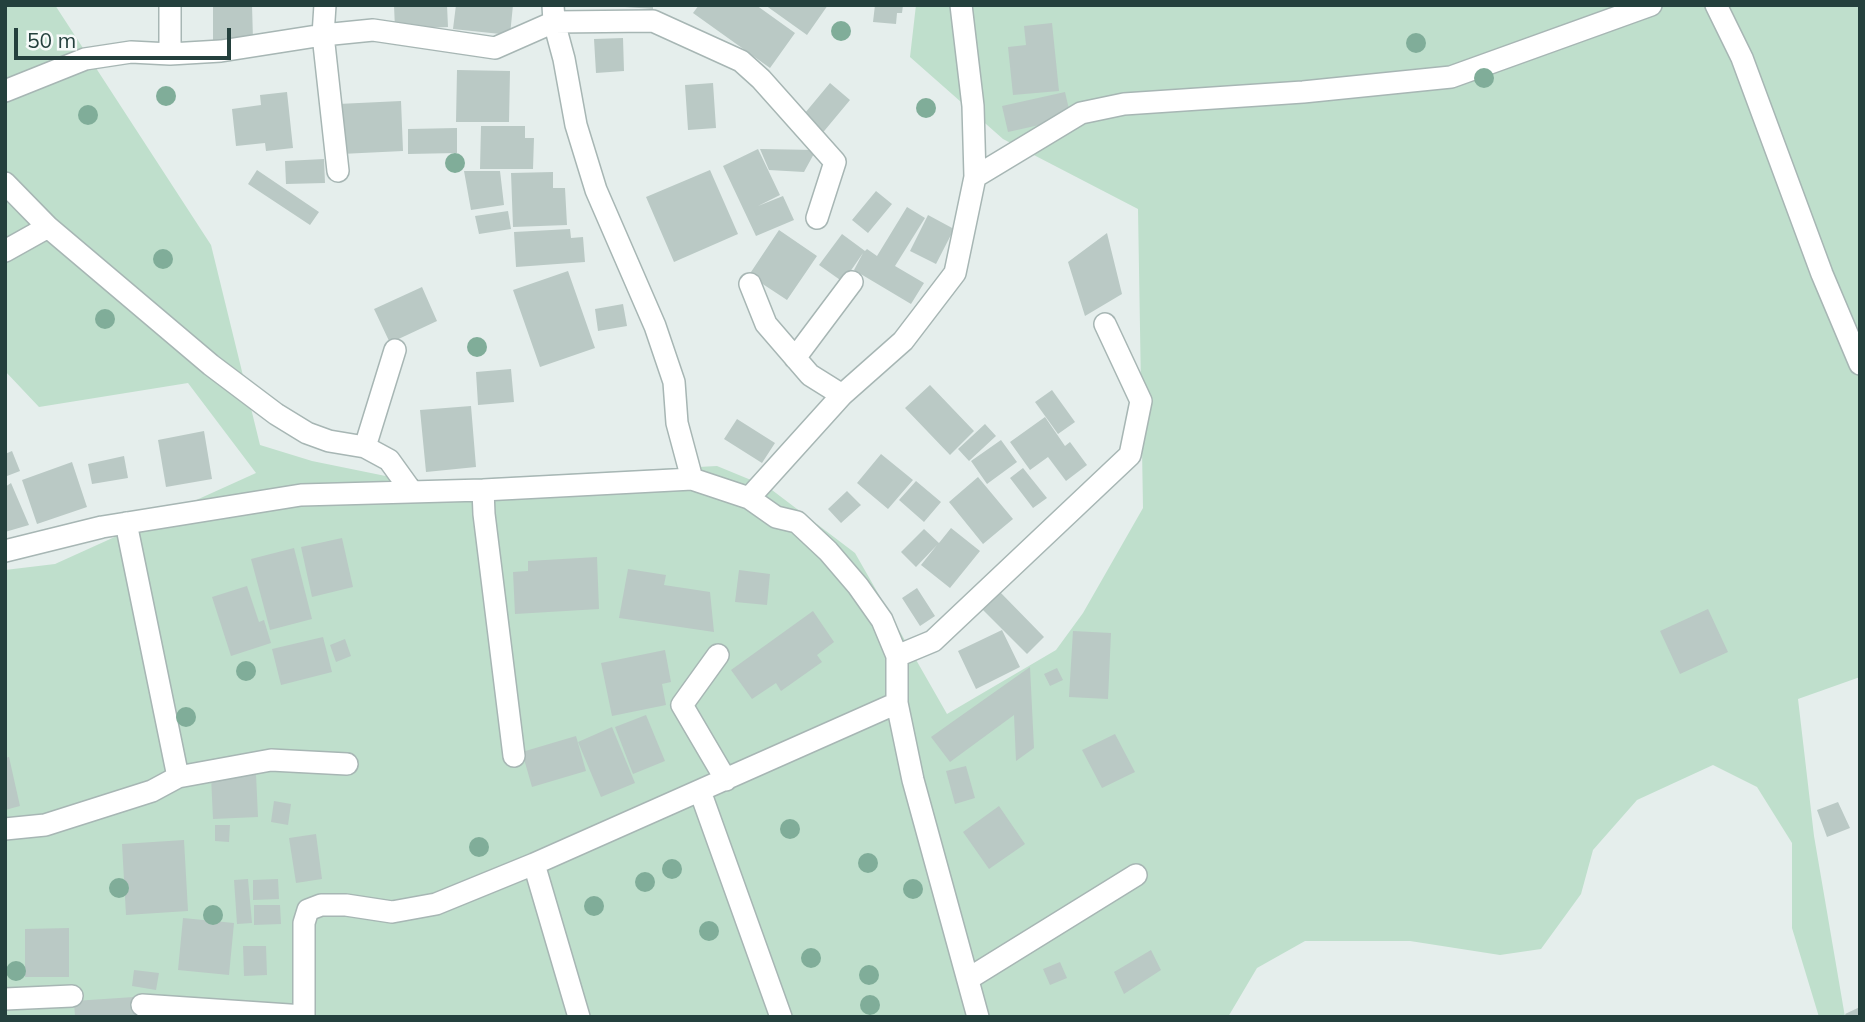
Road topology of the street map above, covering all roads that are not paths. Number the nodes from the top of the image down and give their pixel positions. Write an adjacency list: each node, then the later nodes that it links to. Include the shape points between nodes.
1 (170, 5): 8 (street)
2 (325, 5): 7 (street)
3 (961, 5): 11 (street, via 973,106)
4 (1651, 5): 11 (street, via 1451,77 1124,104 1081,113)
5 (1716, 5): 21 (street, via 1742,58)
6 (553, 14): 7 (street, via 495,48 373,30); 13 (street, via 653,21 741,61 835,162); 24 (street, via 576,125 596,190 674,382 677,423)
7 (323, 35): 8 (street); 10 (street)
8 (170, 54): 9 (street, via 131,52 85,59)
9 (5, 91)
10 (338, 172)
11 (975, 177): 22 (street, via 955,273 903,341)
12 (5, 183): 14 (street)
13 (817, 218)
14 (48, 227): 15 (street); 23 (street, via 276,414 307,433)
15 (5, 251)
16 (852, 282): 20 (street)
17 (750, 284): 20 (street, via 766,324)
18 (1105, 324): 31 (street, via 1141,401 1130,455 933,641)
19 (395, 350): 23 (street)
20 (795, 358): 22 (street, via 810,375)
21 (1860, 365)
22 (842, 395): 27 (street)
23 (365, 447): 26 (street, via 390,460)
24 (692, 479): 25 (street); 27 (street)
25 (483, 490): 26 (street); 33 (street)
26 (412, 492): 28 (street, via 301,495)
27 (749, 499): 31 (street, via 776,517 797,523 828,551 882,620)
28 (126, 523): 29 (street); 35 (street)
29 (5, 551)
30 (718, 655): 36 (street, via 682,705)
31 (898, 656): 32 (street)
32 (897, 704): 36 (street); 41 (street, via 913,780)
33 (514, 756)
34 (347, 764): 35 (street, via 271,760)
35 (178, 777): 38 (street, via 152,791 45,825)
36 (726, 780): 37 (street)
37 (700, 791): 39 (street); 47 (street)
38 (5, 829)
39 (534, 864): 45 (street, via 436,904 392,912 334,905 308,910 304,923); 46 (street)
40 (1136, 875): 41 (street)
41 (968, 979): 48 (street)
42 (72, 996): 43 (street)
43 (5, 999)
44 (142, 1005): 45 (street)
45 (304, 1017)
46 (579, 1017)
47 (781, 1017)
48 (978, 1017)

